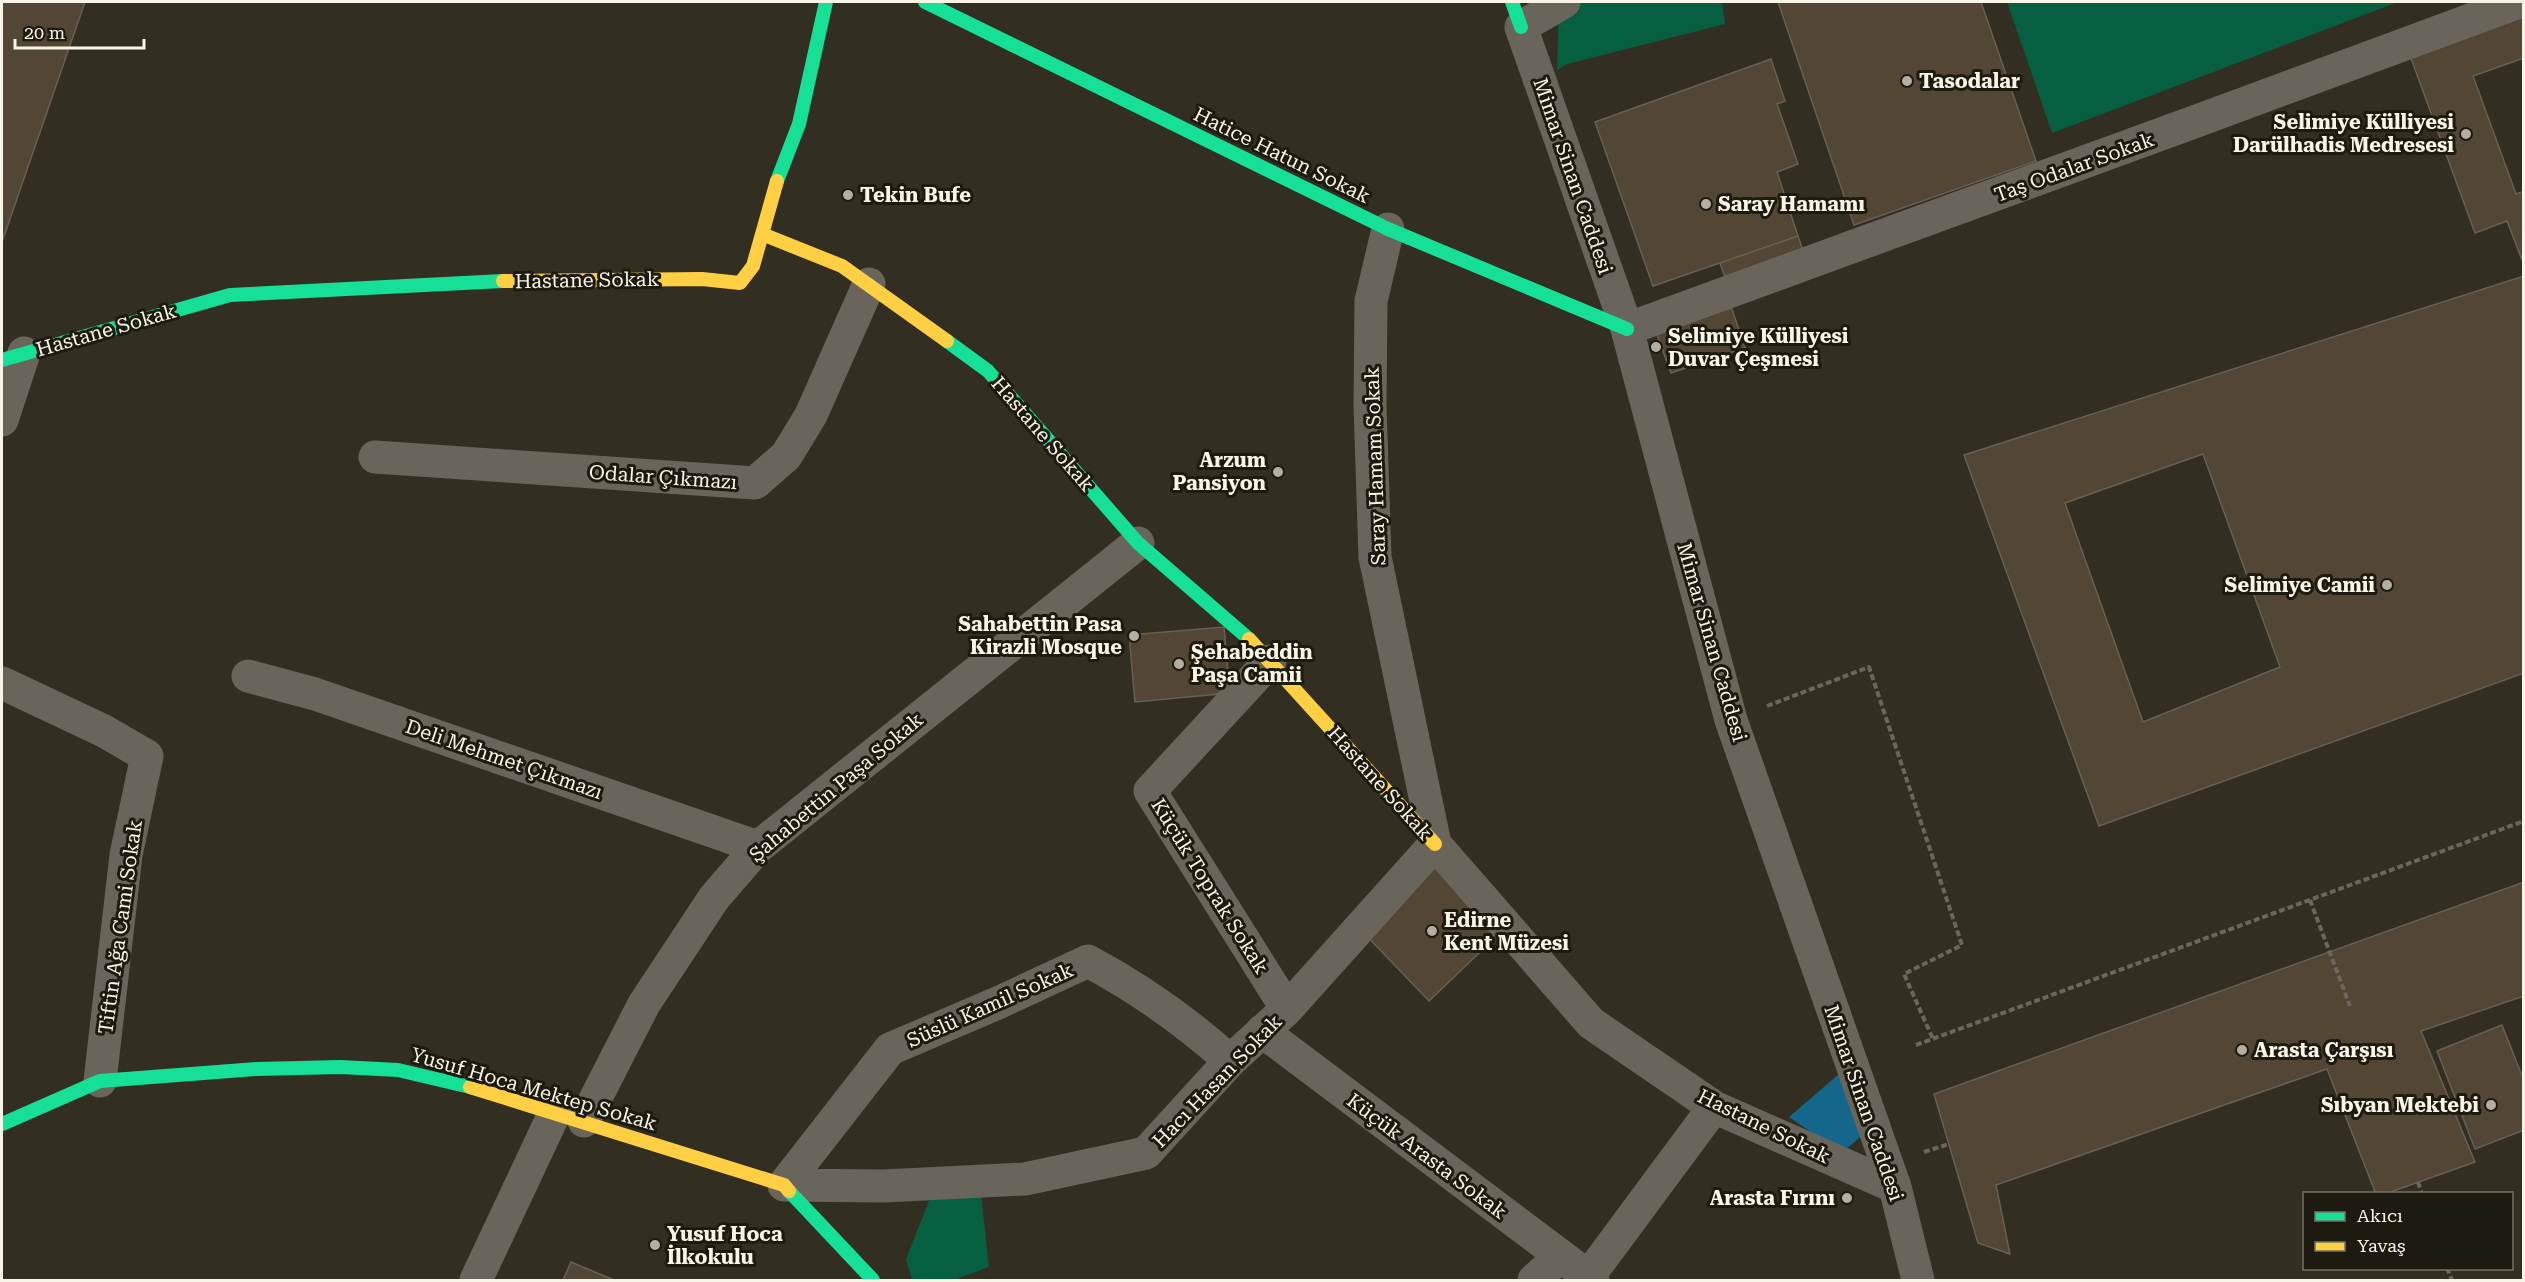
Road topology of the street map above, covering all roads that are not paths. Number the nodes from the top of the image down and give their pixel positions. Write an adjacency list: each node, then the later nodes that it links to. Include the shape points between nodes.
1 (826, 2): 7 (street, via 798,124 771,196)
2 (926, 2): 6 (street, Hatice Hatun Sokak)
3 (1564, 2): 5 (street)
4 (2519, 2): 9 (street, Taş Odalar Sokak)
5 (1516, 14): 9 (street, Mimar Sinan Caddesi)
6 (1388, 229): 9 (street, Hatice Hatun Sokak); 17 (street, Saray Hamam Sokak, via 1371,301 1375,557)
7 (762, 234): 8 (street, Hastane Sokak, via 842,266); 10 (street, Hastane Sokak, via 753,266 740,283 702,279 475,281 230,295)
8 (869, 284): 12 (street, Odalar Çıkmazı, via 811,415 786,456 755,483); 13 (street, Hastane Sokak, via 988,371)
9 (1627, 329): 27 (street, Mimar Sinan Caddesi, via 1731,720)
10 (13, 356): 11 (street)
11 (2, 420)
12 (375, 457)
13 (1138, 543): 14 (street, Hastane Sokak); 18 (street, Şahabettin Paşa Sokak)
14 (1270, 661): 17 (street, Hastane Sokak); 19 (street, Küçük Toprak Sokak, via 1150,790)
15 (248, 676): 18 (street, Deli Mehmet Çıkmazı, via 315,694)
16 (2, 683): 22 (street, Tiftin Ağa Cami Sokak, via 147,756 126,855)
17 (1434, 844): 19 (street, Hacı Hasan Sokak); 23 (street, Hastane Sokak, via 1590,1023)
18 (758, 847): 24 (street, Şahabettin Paşa Sokak, via 714,898)
19 (1287, 1009): 20 (street, Hacı Hasan Sokak)
20 (1262, 1031): 21 (street, Hacı Hasan Sokak); 28 (street, Küçük Arasta Sokak)
21 (1230, 1061): 26 (street, Hacı Hasan Sokak, via 1146,1153 1025,1179 884,1186); 26 (street, Süslü Kamil Sokak, via 1135,987 1088,961 891,1049)
22 (100, 1081): 24 (street, Yusuf Hoca Mektep Sokak, via 257,1069 398,1070 444,1079); 25 (street, Yusuf Hoca Mektep Sokak)
23 (1714, 1107): 27 (street, Hastane Sokak); 29 (street)
24 (570, 1116): 26 (street, Yusuf Hoca Mektep Sokak); 30 (street, Şahabettin Paşa Sokak)
25 (2, 1124)
26 (784, 1185): 31 (street, Yusuf Hoca Mektep Sokak)
27 (1895, 1188): 33 (street, Mimar Sinan Caddesi)
28 (1562, 1256): 29 (street, Küçük Arasta Sokak); 32 (street)
29 (1590, 1279)
30 (476, 1281)
31 (873, 1281)
32 (1534, 1281)
33 (1918, 1281)

